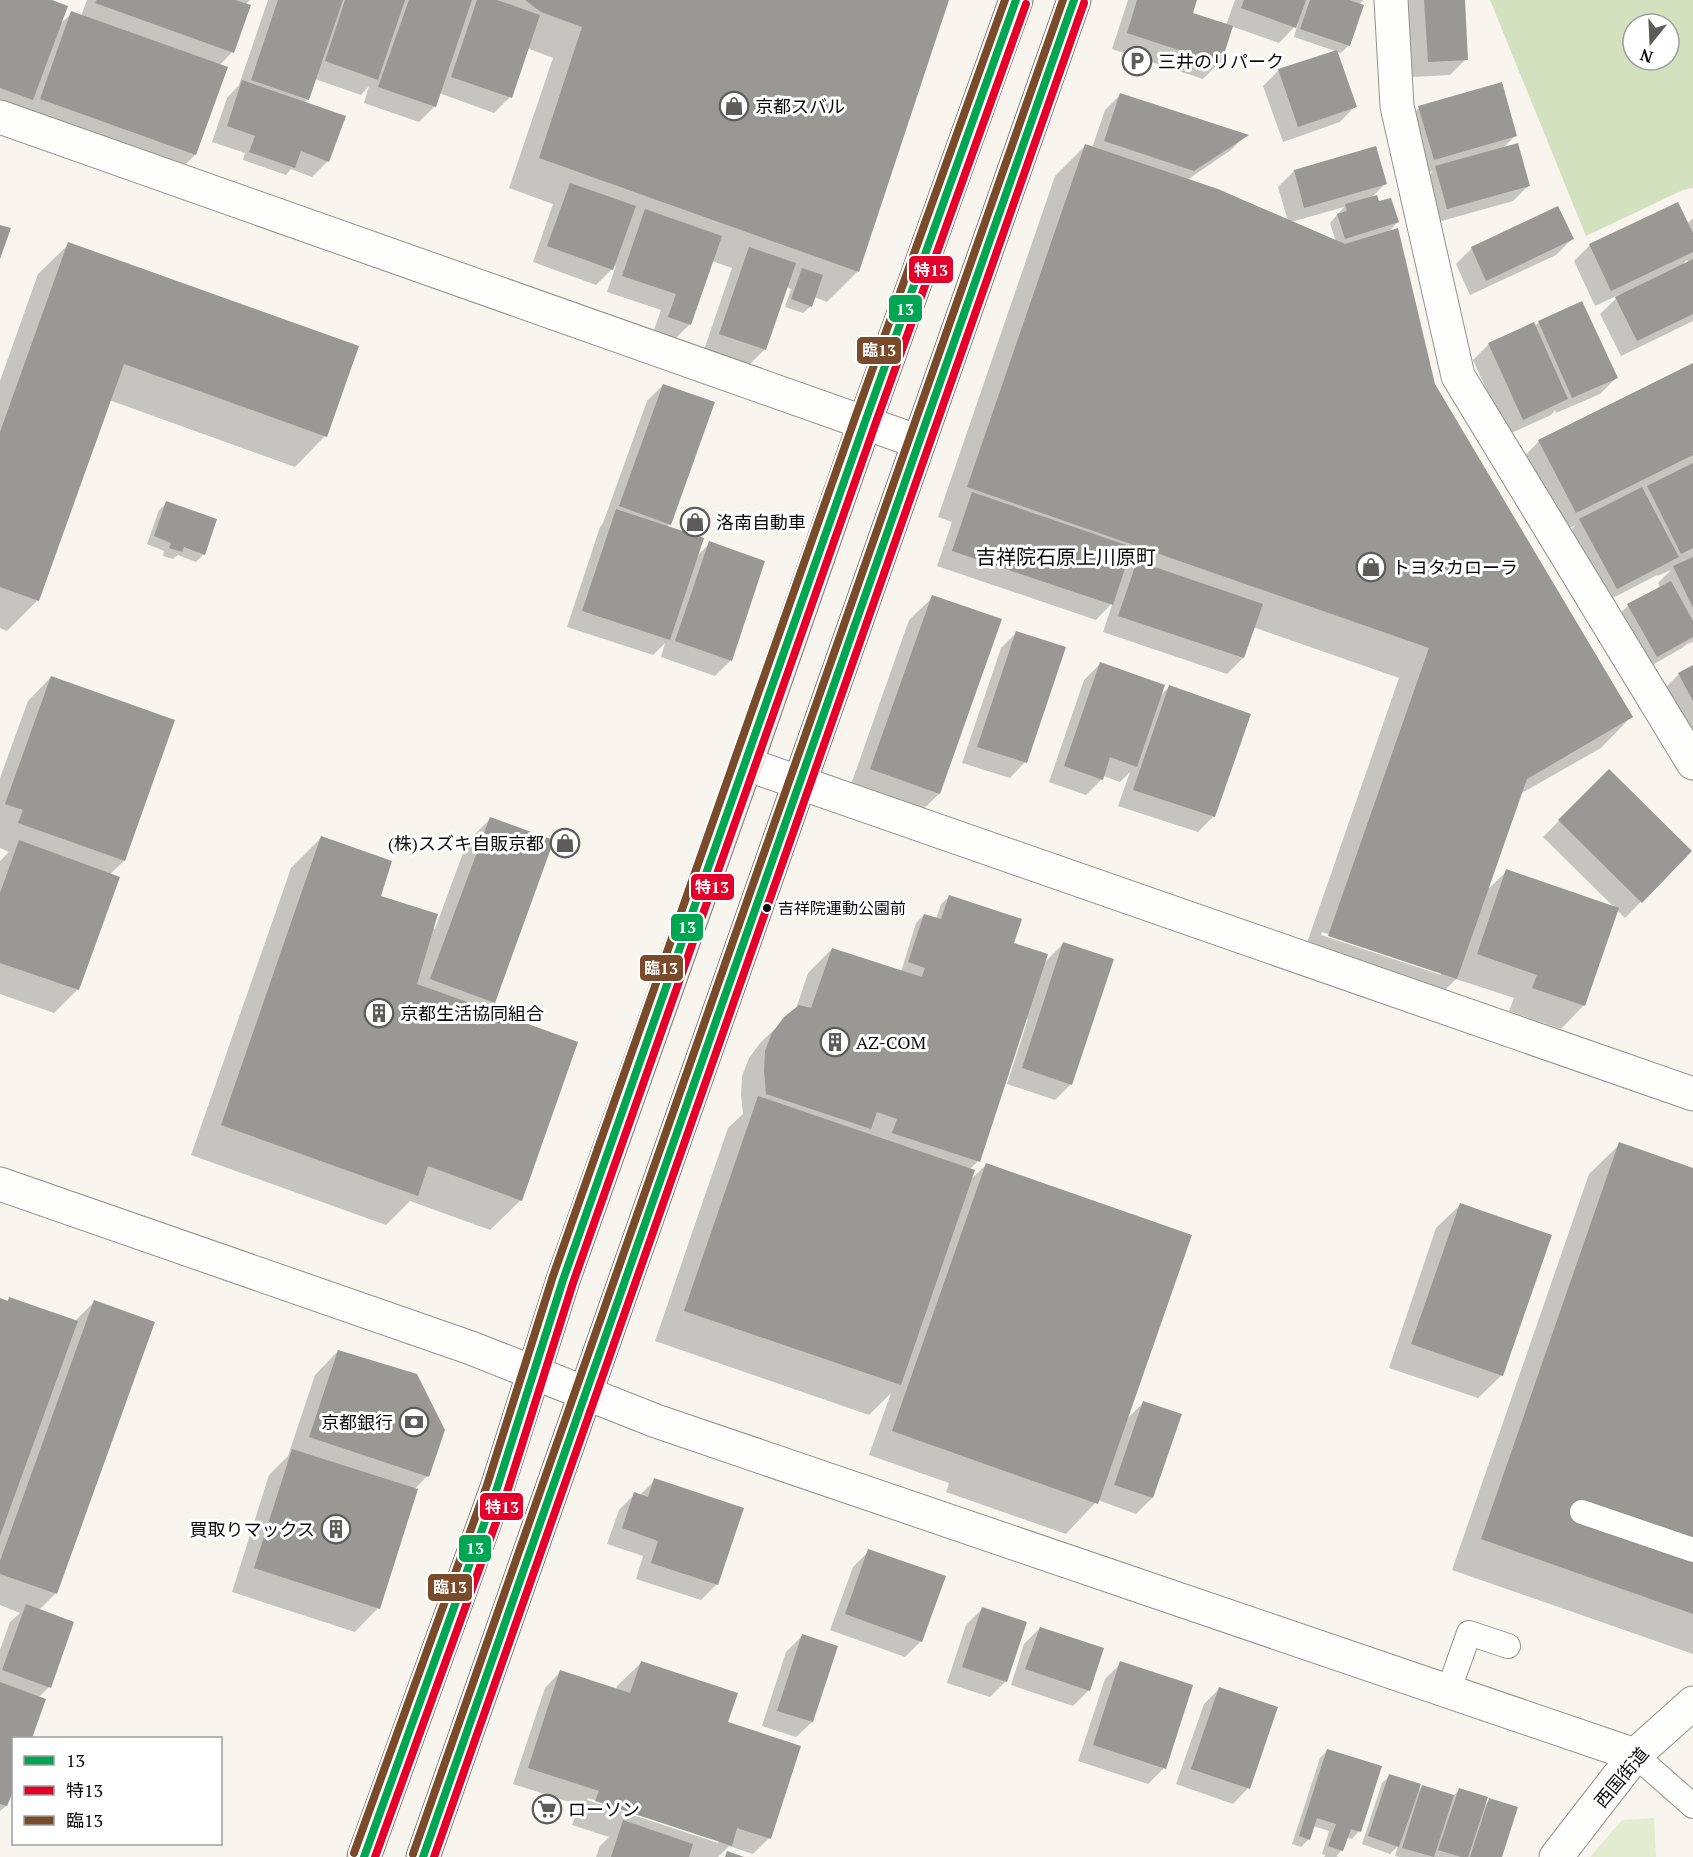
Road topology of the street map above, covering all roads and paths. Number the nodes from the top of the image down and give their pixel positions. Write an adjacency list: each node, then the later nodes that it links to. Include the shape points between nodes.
1 (1016, 0): 5 (highway)
2 (1074, 0): 6 (highway)
3 (1391, 0): 7 (street, via 1397,106 1458,376)
4 (0, 117): 5 (street)
5 (865, 422): 6 (street); 8 (highway)
6 (919, 442): 9 (highway)
7 (1693, 763)
8 (746, 764): 9 (street); 12 (highway)
9 (799, 783): 10 (street); 13 (highway)
10 (1693, 1094)
11 (0, 1184): 12 (street)
12 (534, 1372): 13 (street); 21 (highway, via 497,1488)
13 (586, 1393): 17 (street, via 667,1425); 22 (highway)
14 (1582, 1512): 15 (lane)
15 (1693, 1550)
16 (1508, 1646): 17 (lane, via 1469,1633)
17 (1448, 1692): 19 (street)
18 (1693, 1703): 19 (street, 西国街道)
19 (1635, 1755): 20 (lane); 23 (street, 西国街道)
20 (1693, 1806)
21 (364, 1857)
22 (423, 1857)
23 (1556, 1857)

